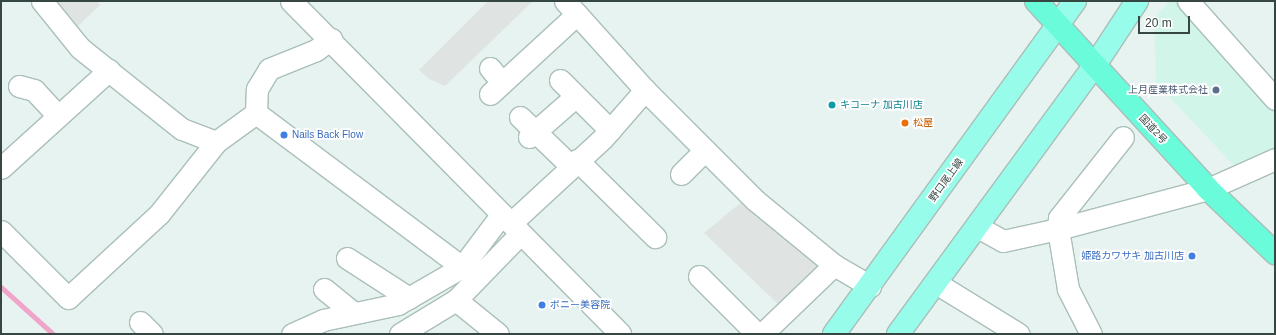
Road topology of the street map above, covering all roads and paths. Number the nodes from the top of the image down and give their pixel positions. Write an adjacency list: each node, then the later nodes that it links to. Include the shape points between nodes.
1 (42, 1): 11 (street, via 80,48)
2 (291, 1): 9 (street)
3 (1036, 1): 8 (highway, 国道2号)
4 (1075, 1): 8 (main road, 野口尾上線)
5 (1138, 1): 10 (main road)
6 (1197, 4): 15 (street)
7 (571, 8): 13 (street); 16 (street)
8 (1058, 25): 10 (highway, 国道2号); 42 (main road, 野口尾上線)
9 (331, 39): 18 (street, via 316,50 269,69 257,89); 31 (street)
10 (1095, 65): 30 (highway, 国道2号); 32 (main road)
11 (109, 70): 19 (street); 24 (street, via 182,129)
12 (560, 80): 17 (street)
13 (494, 82)
14 (19, 86): 19 (street, via 34,90)
15 (1272, 88)
16 (646, 90): 21 (street); 25 (street)
17 (576, 96): 21 (street); 22 (street)
18 (256, 113): 24 (street); 39 (street)
19 (58, 116): 28 (street)
20 (520, 117): 22 (street)
21 (610, 130): 27 (street)
22 (532, 134): 27 (street)
23 (1123, 137): 33 (street, via 1059,218)
24 (216, 142): 34 (street, via 160,214 68,298)
25 (705, 150): 29 (street); 38 (street, via 755,200)
26 (1275, 159): 30 (street)
27 (574, 163): 31 (street); 35 (street)
28 (1, 168)
29 (681, 174)
30 (1208, 189): 33 (street); 36 (highway, 国道2号)
31 (511, 224): 39 (street); 45 (street); 50 (street)
32 (976, 226): 33 (street, via 1003,241); 41 (main road)
33 (1058, 229): 56 (street, via 1068,289)
34 (1, 231)
35 (655, 237)
36 (1275, 253)
37 (347, 258): 44 (street)
38 (834, 265): 42 (street); 52 (street)
39 (462, 267): 44 (street)
40 (699, 276): 51 (street)
41 (936, 283): 54 (main road); 55 (street)
42 (870, 286): 53 (main road, 野口尾上線)
43 (324, 289): 46 (street)
44 (409, 298): 46 (street, via 398,304)
45 (456, 300): 48 (street); 49 (street)
46 (354, 313): 47 (street, via 324,320)
47 (292, 334)
48 (400, 334)
49 (498, 334)
50 (620, 334)
51 (758, 334)
52 (762, 334)
53 (834, 334)
54 (898, 334)
55 (1019, 334)
56 (1091, 334)

